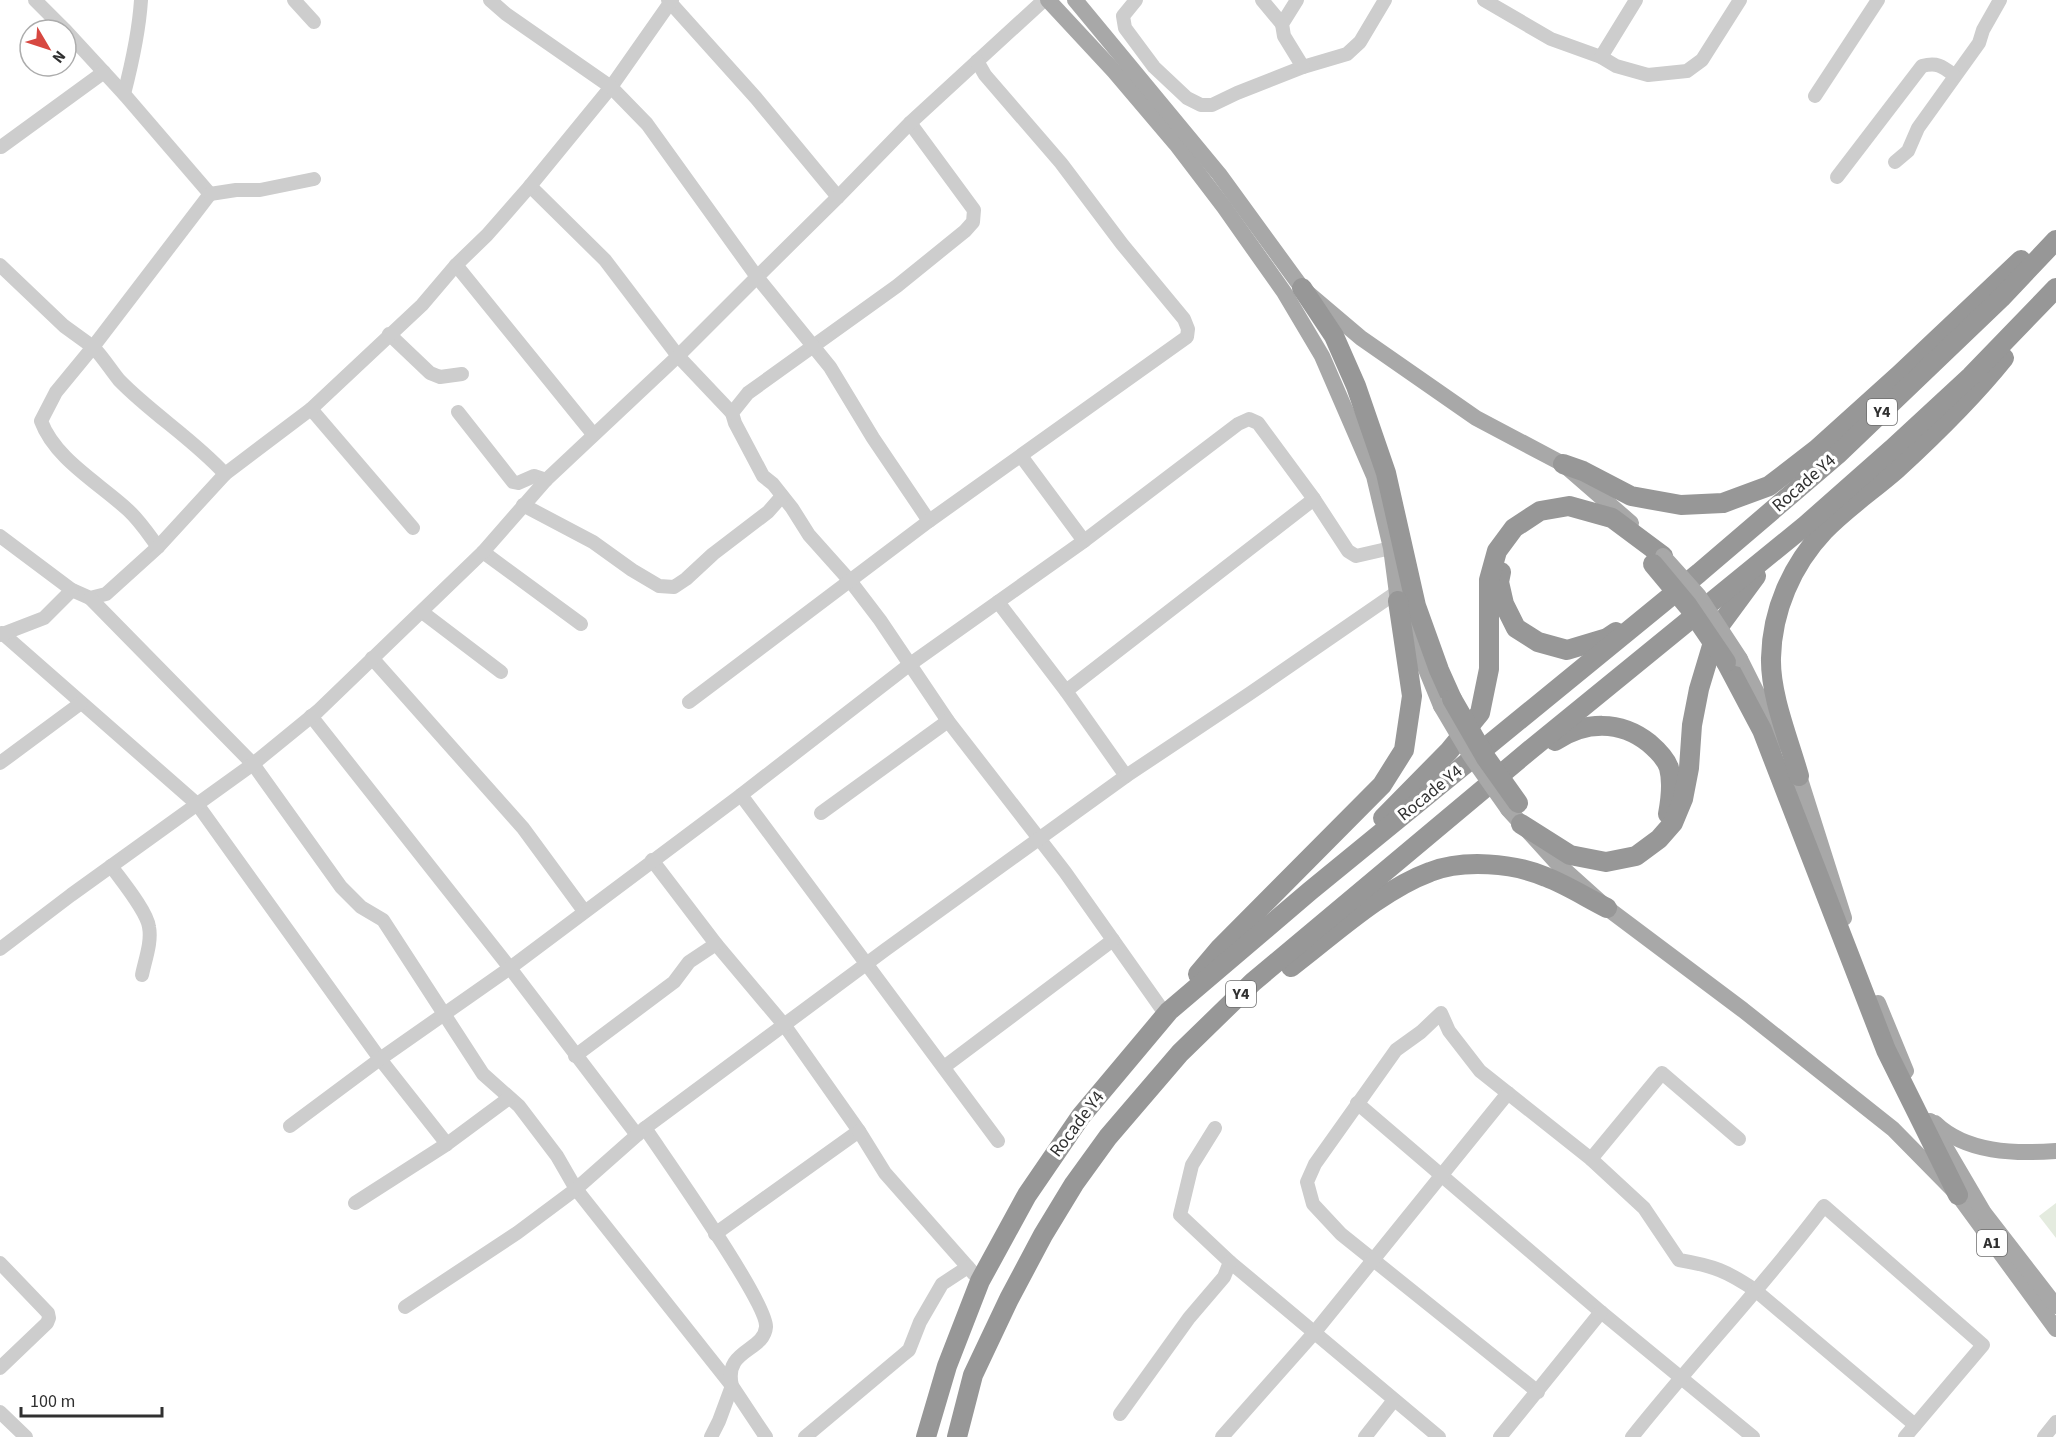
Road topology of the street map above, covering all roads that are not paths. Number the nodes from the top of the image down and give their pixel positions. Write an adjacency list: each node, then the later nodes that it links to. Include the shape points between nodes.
1 (35, 0): 17 (street)
2 (141, 0): 27 (street)
3 (294, 0): 18 (street)
4 (490, 0): 26 (street)
5 (670, 0): 26 (street); 36 (street)
6 (1046, 0): 22 (street); 67 (main road, via 1176,144 1284,292 1322,356 1355,429 1374,476)
7 (1075, 0): 42 (main road, via 1219,174)
8 (1136, 0): 23 (street, via 1123,16 1125,28 1154,67 1187,98 1201,105 1212,105)
9 (1262, 0): 19 (street)
10 (1297, 0): 19 (street)
11 (1386, 0): 23 (street, via 1355,48)
12 (1484, 0): 21 (street, via 1551,39)
13 (1636, 0): 21 (street)
14 (1740, 0): 21 (street, via 1702,60 1687,70 1648,75 1616,66)
15 (1878, 0): 28 (street)
16 (2000, 0): 25 (street, via 1979,43)
17 (52, 18)
18 (314, 22)
19 (1282, 24): 23 (street, via 1284,36)
20 (78, 45): 24 (street)
21 (1601, 57)
22 (977, 61): 29 (street); 54 (street, via 1184,319 1188,329 1187,337)
23 (1303, 67)
24 (104, 72): 27 (street); 30 (street)
25 (1954, 75): 31 (street, via 1918,128 1908,151); 32 (street, via 1939,64 1922,66)
26 (611, 87): 34 (street); 41 (street, via 647,124)
27 (124, 94): 35 (street)
28 (1815, 96)
29 (910, 123): 36 (street); 46 (street, via 974,210 973,222 897,286)
30 (2, 147)
31 (1895, 162)
32 (1837, 177)
33 (314, 179): 35 (street, via 260,190)
34 (530, 186): 39 (street); 48 (street, via 605,260)
35 (210, 194): 47 (street)
36 (838, 197): 41 (street)
37 (2056, 227): 55 (highway, via 1890,384 1769,486 1723,503 1680,505 1631,496)
38 (2056, 240): 70 (highway, Rocade Y4 / Y4, via 1837,455)
39 (456, 265): 45 (street, via 422,305); 53 (street)
40 (0, 266): 47 (street, via 64,326)
41 (757, 277): 46 (street); 48 (street)
42 (1302, 288): 55 (main road, via 1361,338 1476,418); 86 (highway, via 1334,336 1356,386 1386,473 1416,606 1439,670)
43 (2056, 288): 62 (highway, Rocade Y4 / Y4, via 1971,376)
44 (2056, 294): 92 (highway, via 1956,413 1824,531 1793,571 1777,609 1771,658 1774,692)
45 (389, 334): 49 (street, via 430,373); 50 (street)
46 (813, 346): 52 (street, via 748,393); 61 (street)
47 (93, 347): 56 (street, via 119,379); 66 (street, via 56,392 40,421 64,456 131,513)
48 (678, 356): 52 (street); 53 (street)
49 (462, 374)
50 (311, 409): 56 (street); 63 (street)
51 (458, 412): 57 (street, via 513,482 534,476)
52 (732, 413): 58 (street, via 763,476)
53 (593, 434): 57 (street)
54 (1021, 456): 61 (street); 65 (street)
55 (1563, 464): 69 (main road, via 1631,523)
56 (225, 474): 66 (street)
57 (546, 480): 60 (street)
58 (782, 496): 60 (street, via 768,513 674,587 659,586 593,542); 71 (street, via 809,535)
59 (1314, 500): 65 (street, via 1258,423 1248,419); 67 (street, via 1348,551 1356,556); 83 (street)
60 (523, 505): 68 (street)
61 (929, 521): 71 (street)
62 (1806, 525): 93 (highway, Rocade Y4 / Y4); 96 (highway, via 1750,582 1717,629 1699,689 1683,799 1673,823 1659,839 1636,856 1606,862 1570,855)
63 (413, 528)
64 (0, 536): 72 (street)
65 (1084, 541): 75 (street)
66 (158, 547): 74 (street, via 106,594)
67 (1391, 548): 73 (main road)
68 (483, 552): 76 (street); 77 (street)
69 (1658, 560): 70 (highway, via 1608,527 1569,516 1543,519 1520,534 1505,555 1498,582 1516,628 1538,642 1567,650 1607,638); 80 (highway, bridge, via 1688,606); 101 (highway, via 1612,518 1569,506 1540,511 1514,528 1497,551 1489,580 1489,669 1480,713 1449,751)
70 (1699, 573): 101 (highway, Rocade Y4 / Y4)
71 (851, 582): 81 (street); 84 (street)
72 (72, 590): 74 (street); 78 (street, via 44,618)
73 (1398, 596): 86 (main road); 91 (street); 110 (highway, via 1412,696 1404,750 1382,785 1220,948)
74 (90, 598): 90 (street)
75 (998, 602): 81 (street); 83 (street)
76 (422, 612): 79 (street); 82 (street)
77 (581, 624)
78 (1, 634): 85 (street)
79 (372, 658): 87 (street); 103 (street, via 524,828)
80 (1733, 661): 92 (main road); 131 (highway, via 1886,1050)
81 (909, 665): 88 (street); 94 (street)
82 (501, 672)
83 (1066, 691): 91 (street)
84 (689, 702)
85 (81, 703): 89 (street); 95 (street)
86 (1446, 703): 96 (highway, bridge, via 1486,758)
87 (311, 716): 90 (street); 108 (street)
88 (948, 721): 97 (street); 98 (street)
89 (0, 763)
90 (253, 764): 95 (street); 111 (street, via 341,887 361,907 383,920)
91 (1126, 776): 98 (street)
92 (1799, 776): 119 (main road, via 1842,913)
93 (1481, 792): 96 (highway, via 1569,732 1593,726 1616,727 1637,734 1656,749 1668,766 1672,794 1667,818 1632,847 1605,853 1574,848); 134 (highway, Rocade Y4 / Y4, via 1253,982 1180,1053 1108,1137)
94 (741, 795): 99 (street); 107 (street)
95 (197, 804): 100 (street); 114 (street)
96 (1516, 812): 102 (main road, via 1558,864)
97 (821, 813)
98 (1040, 839): 104 (street); 107 (street)
99 (652, 860): 103 (street); 105 (street)
100 (111, 866): 106 (street); 109 (street, via 149,926)
101 (1310, 891): 110 (highway, Rocade Y4 / Y4)
102 (1607, 908): 131 (main road, A1, via 1893,1129); 134 (highway, via 1547,877 1489,864 1430,871 1388,893 1280,976 1202,1050 1128,1131)
103 (584, 911): 108 (street)
104 (1113, 940): 110 (street); 115 (street)
105 (716, 944): 112 (street); 113 (street, via 689,962 674,982)
106 (0, 949)
107 (867, 964): 112 (street); 115 (street)
108 (510, 968): 111 (street); 113 (street)
109 (142, 975)
110 (1167, 1013): 138 (highway, Rocade Y4 / Y4, via 1081,1116)
111 (444, 1014): 114 (street); 117 (street, via 483,1074)
112 (785, 1026): 122 (street); 123 (street)
113 (575, 1056): 122 (street)
114 (380, 1059): 120 (street); 126 (street)
115 (944, 1067): 125 (street)
116 (1508, 1093): 118 (street, via 1480,1071 1449,1031 1441,1013 1396,1050); 128 (street); 129 (street)
117 (508, 1098): 126 (street); 130 (street, via 519,1106 557,1156)
118 (1357, 1103): 129 (street); 135 (street, via 1307,1182 1314,1204 1341,1234)
119 (1926, 1114): 127 (main road, via 1945,1132 1965,1143 2032,1153); 140 (main road, A1, via 1984,1213)
120 (290, 1126)
121 (1215, 1128): 137 (street, via 1192,1165 1180,1215)
122 (641, 1131): 130 (street); 133 (street)
123 (859, 1131): 133 (street); 138 (street, via 885,1173)
124 (1739, 1139): 128 (street, via 1662,1073)
125 (998, 1141)
126 (447, 1144): 132 (street)
127 (2056, 1151)
128 (1591, 1159): 139 (street, via 1644,1208 1680,1260 1729,1272)
129 (1440, 1175): 135 (street); 142 (street)
130 (576, 1189): 141 (street); 147 (street)
131 (1958, 1195): 143 (main road, A1)
132 (355, 1203)
133 (715, 1234): 147 (street, via 765,1317 763,1336 731,1367)
134 (1043, 1235): 159 (highway, Rocade Y4 / Y4, via 973,1375)
135 (1374, 1260): 144 (street); 148 (street)
136 (0, 1263): 145 (street, via 49,1318)
137 (1230, 1263): 144 (street); 151 (street, via 1224,1277 1189,1318)
138 (974, 1274): 157 (street, via 942,1284 909,1350); 158 (highway, Rocade Y4 / Y4)
139 (1755, 1290): 146 (street); 153 (street); 153 (street, via 1824,1206 1983,1345)
140 (2056, 1306)
141 (405, 1307)
142 (1601, 1312): 146 (street); 148 (street)
143 (2056, 1329)
144 (1314, 1333): 149 (street); 160 (street)
145 (0, 1368)
146 (1680, 1377): 164 (street); 165 (street)
147 (732, 1386): 155 (street); 156 (street)
148 (1538, 1392): 163 (street)
149 (1394, 1400): 161 (street); 162 (street)
150 (0, 1412): 154 (street)
151 (1120, 1414)
152 (2056, 1422): 167 (street)
153 (1916, 1425): 166 (street)
154 (26, 1437)
155 (711, 1437)
156 (766, 1437)
157 (805, 1437)
158 (926, 1437)
159 (957, 1437)
160 (1222, 1437)
161 (1365, 1437)
162 (1439, 1437)
163 (1500, 1437)
164 (1632, 1437)
165 (1753, 1437)
166 (1905, 1437)
167 (2043, 1437)

